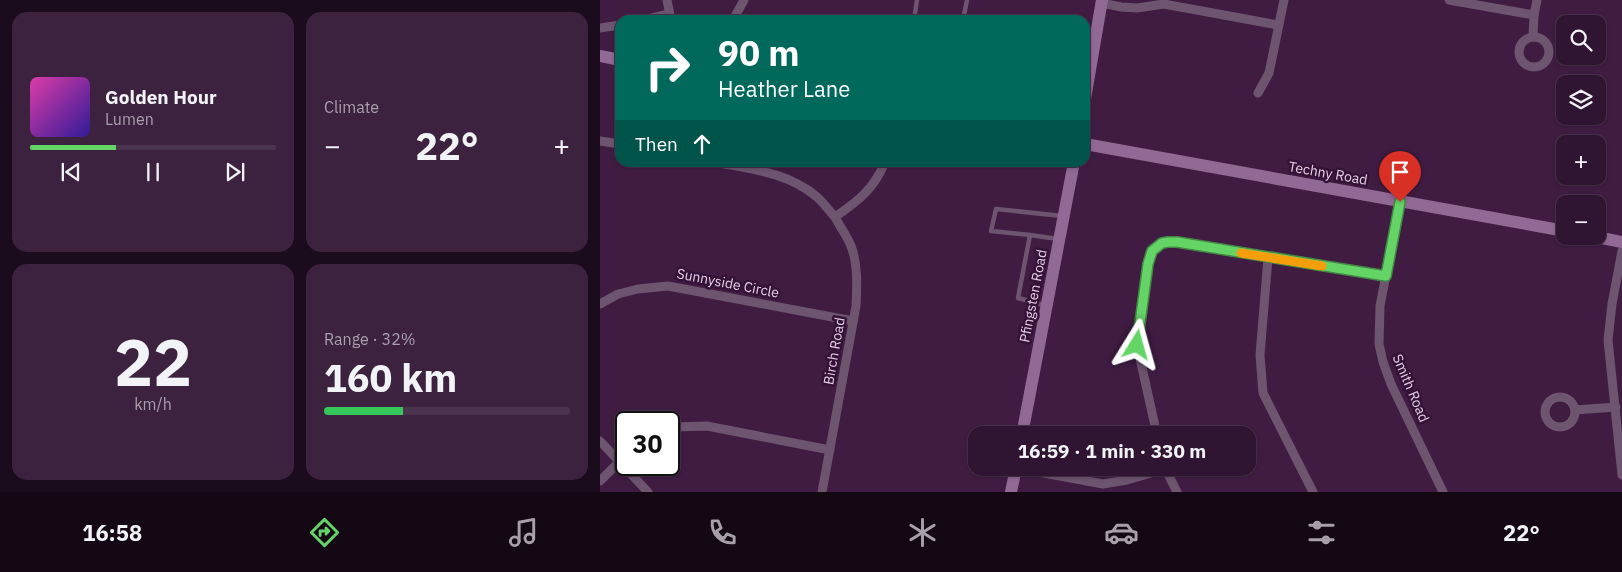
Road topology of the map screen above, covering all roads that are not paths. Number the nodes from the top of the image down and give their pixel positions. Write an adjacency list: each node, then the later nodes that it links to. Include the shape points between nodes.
1 (667, 0): 10 (street)
2 (744, 0): 11 (street)
3 (917, 0): 12 (lane)
4 (967, 0): 13 (lane)
5 (1284, 0): 14 (street)
6 (1449, 0): 9 (street)
7 (1537, 0): 9 (street)
8 (1102, 1): 14 (street, via 1137,8 1164,4); 20 (main road)
9 (1534, 14): 17 (street)
10 (670, 15)
11 (736, 15)
12 (915, 15)
13 (964, 15)
14 (1278, 25): 21 (street, via 1269,73)
15 (615, 26): 16 (street)
16 (600, 28)
17 (1533, 38)
18 (600, 56): 19 (main road)
19 (615, 59)
20 (1090, 70)
21 (1258, 93)
22 (600, 141): 23 (street)
23 (615, 143)
24 (1090, 145): 28 (main road, Techny Road)
25 (739, 167): 30 (street, Birch Road, via 778,175 805,188 819,198)
26 (883, 167): 30 (street, via 876,182 858,201)
27 (1073, 167): 29 (main road, Pfingsten Road)
28 (1400, 202): 31 (main road, Techny Road); 38 (street, Smith Road)
29 (1064, 216): 32 (lane, via 996,209 991,232); 33 (main road, Pfingsten Road)
30 (835, 217): 41 (street, Birch Road, via 851,246 856,270)
31 (1556, 229)
32 (1030, 235): 33 (lane); 40 (lane, via 1018,298)
33 (1059, 239): 40 (main road, Pfingsten Road)
34 (1606, 239): 35 (main road)
35 (1622, 242)
36 (1622, 251): 42 (street, via 1608,340)
37 (1268, 258): 38 (street); 45 (street, via 1168,242 1152,251 1137,345); 62 (street, via 1260,355 1263,392)
38 (1386, 276): 63 (street, Smith Road, via 1380,306 1379,344 1383,362)
39 (600, 304): 41 (street, Sunnyside Circle, via 618,294 668,286)
40 (1047, 306): 44 (main road, Pfingsten Road)
41 (853, 320): 48 (street, Birch Road)
42 (1616, 406): 43 (street); 51 (street)
43 (1575, 410)
44 (1024, 426)
45 (1155, 426)
46 (680, 427): 48 (street, via 707,426)
47 (600, 441): 49 (street)
48 (830, 450): 59 (street, Birch Road)
49 (615, 452)
50 (615, 466): 57 (street)
51 (1622, 474)
52 (636, 476): 58 (street)
53 (1014, 476): 60 (main road)
54 (1060, 476): 55 (street, via 1103,484)
55 (1139, 476)
56 (1169, 476): 61 (street)
57 (600, 481)
58 (648, 492)
59 (822, 492)
60 (1011, 492)
61 (1178, 492)
62 (1313, 492)
63 (1442, 492)

